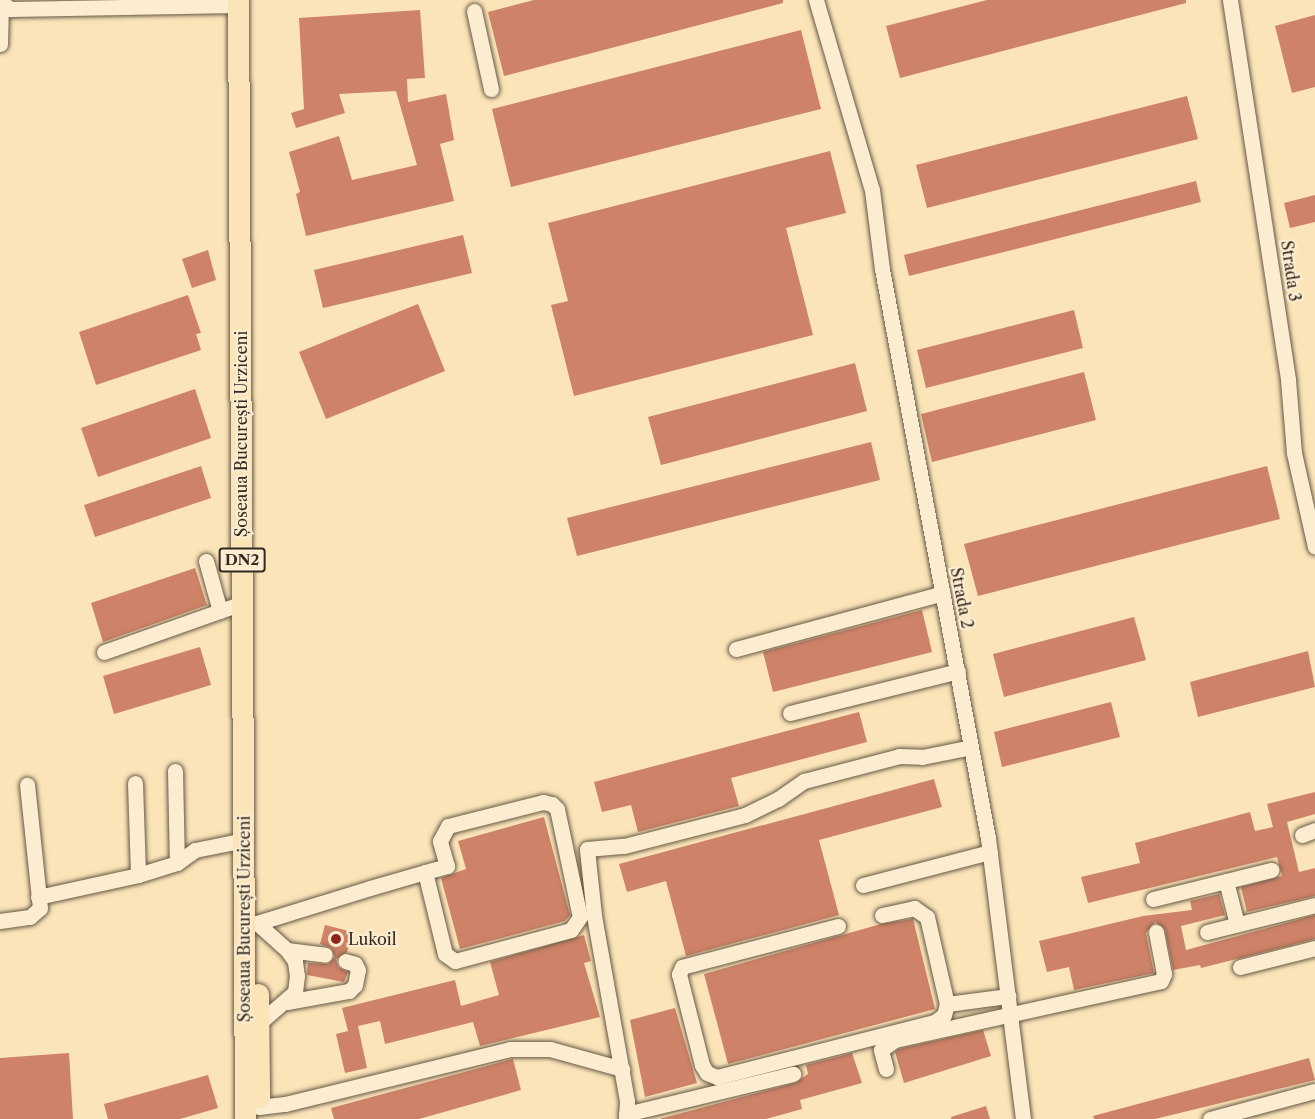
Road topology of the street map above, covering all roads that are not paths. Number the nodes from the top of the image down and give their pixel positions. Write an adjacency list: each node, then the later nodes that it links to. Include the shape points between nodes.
1 (816, 0): 10 (lane, Strada 2, via 865,154 882,269)
2 (1230, 0): 8 (lane, Strada 3, via 1285,357 1294,453)
3 (1, 2): 4 (lane, via 10,9); 6 (lane)
4 (242, 2): 11 (highway, Șoseaua București Urziceni / DN2); 34 (highway, Șoseaua București Urziceni / DN2)
5 (474, 11): 7 (lane)
6 (0, 44)
7 (491, 89)
8 (1315, 547)
9 (206, 561): 12 (lane)
10 (943, 593): 13 (lane); 15 (lane, Strada 2)
11 (242, 603): 12 (lane); 21 (highway, Șoseaua București Urziceni / DN2)
12 (220, 611): 14 (lane)
13 (736, 649)
14 (104, 652)
15 (958, 671): 16 (lane); 17 (lane, Strada 2)
16 (790, 713)
17 (971, 747): 22 (lane, Strada 2); 49 (lane, via 922,757 900,756 814,778 745,814 624,846 587,849 594,915)
18 (175, 771): 23 (lane)
19 (135, 783): 26 (lane)
20 (27, 785): 29 (lane)
21 (244, 840): 23 (lane, via 195,850); 53 (highway, Șoseaua București Urziceni / DN2)
22 (990, 852): 28 (lane); 44 (lane, Strada 2)
23 (177, 863): 26 (lane)
24 (1271, 870): 27 (lane)
25 (425, 872): 25 (lane, via 447,866 440,842 448,826 543,802 552,804 557,809 580,917 571,930 455,961 445,954); 34 (lane)
26 (138, 876): 29 (lane)
27 (1226, 881): 30 (lane); 35 (lane)
28 (863, 885)
29 (39, 897): 33 (lane, via 40,908 30,917)
30 (1153, 899)
31 (1315, 905): 35 (lane)
32 (882, 915): 46 (lane, via 914,908 927,917)
33 (0, 921)
34 (257, 923): 40 (lane); 48 (highway, Șoseaua București Urziceni / DN2)
35 (1237, 924): 38 (lane)
36 (838, 926): 46 (lane, via 682,967 679,974 707,1073 717,1077 935,1022 944,1015)
37 (1156, 932): 47 (lane, via 1164,974 1161,981)
38 (1208, 932)
39 (1315, 948): 43 (lane)
40 (287, 950): 41 (lane); 45 (lane, via 295,961 297,976 295,992)
41 (325, 955)
42 (345, 961): 45 (lane, via 355,964 358,970 355,985 349,991)
43 (1240, 967)
44 (1008, 996): 46 (lane); 47 (lane, Strada 2)
45 (287, 1002): 48 (lane)
46 (947, 1004)
47 (1010, 1014): 50 (lane, via 886,1043 881,1050); 55 (lane, Strada 2)
48 (258, 1024): 53 (highway, Șoseaua București Urziceni / DN2)
49 (622, 1069): 53 (lane, via 550,1050 510,1049); 54 (lane)
50 (886, 1069)
51 (793, 1074): 54 (lane)
52 (1314, 1091): 56 (lane)
53 (254, 1115)
54 (626, 1117)
55 (1023, 1119)
56 (1209, 1119)

